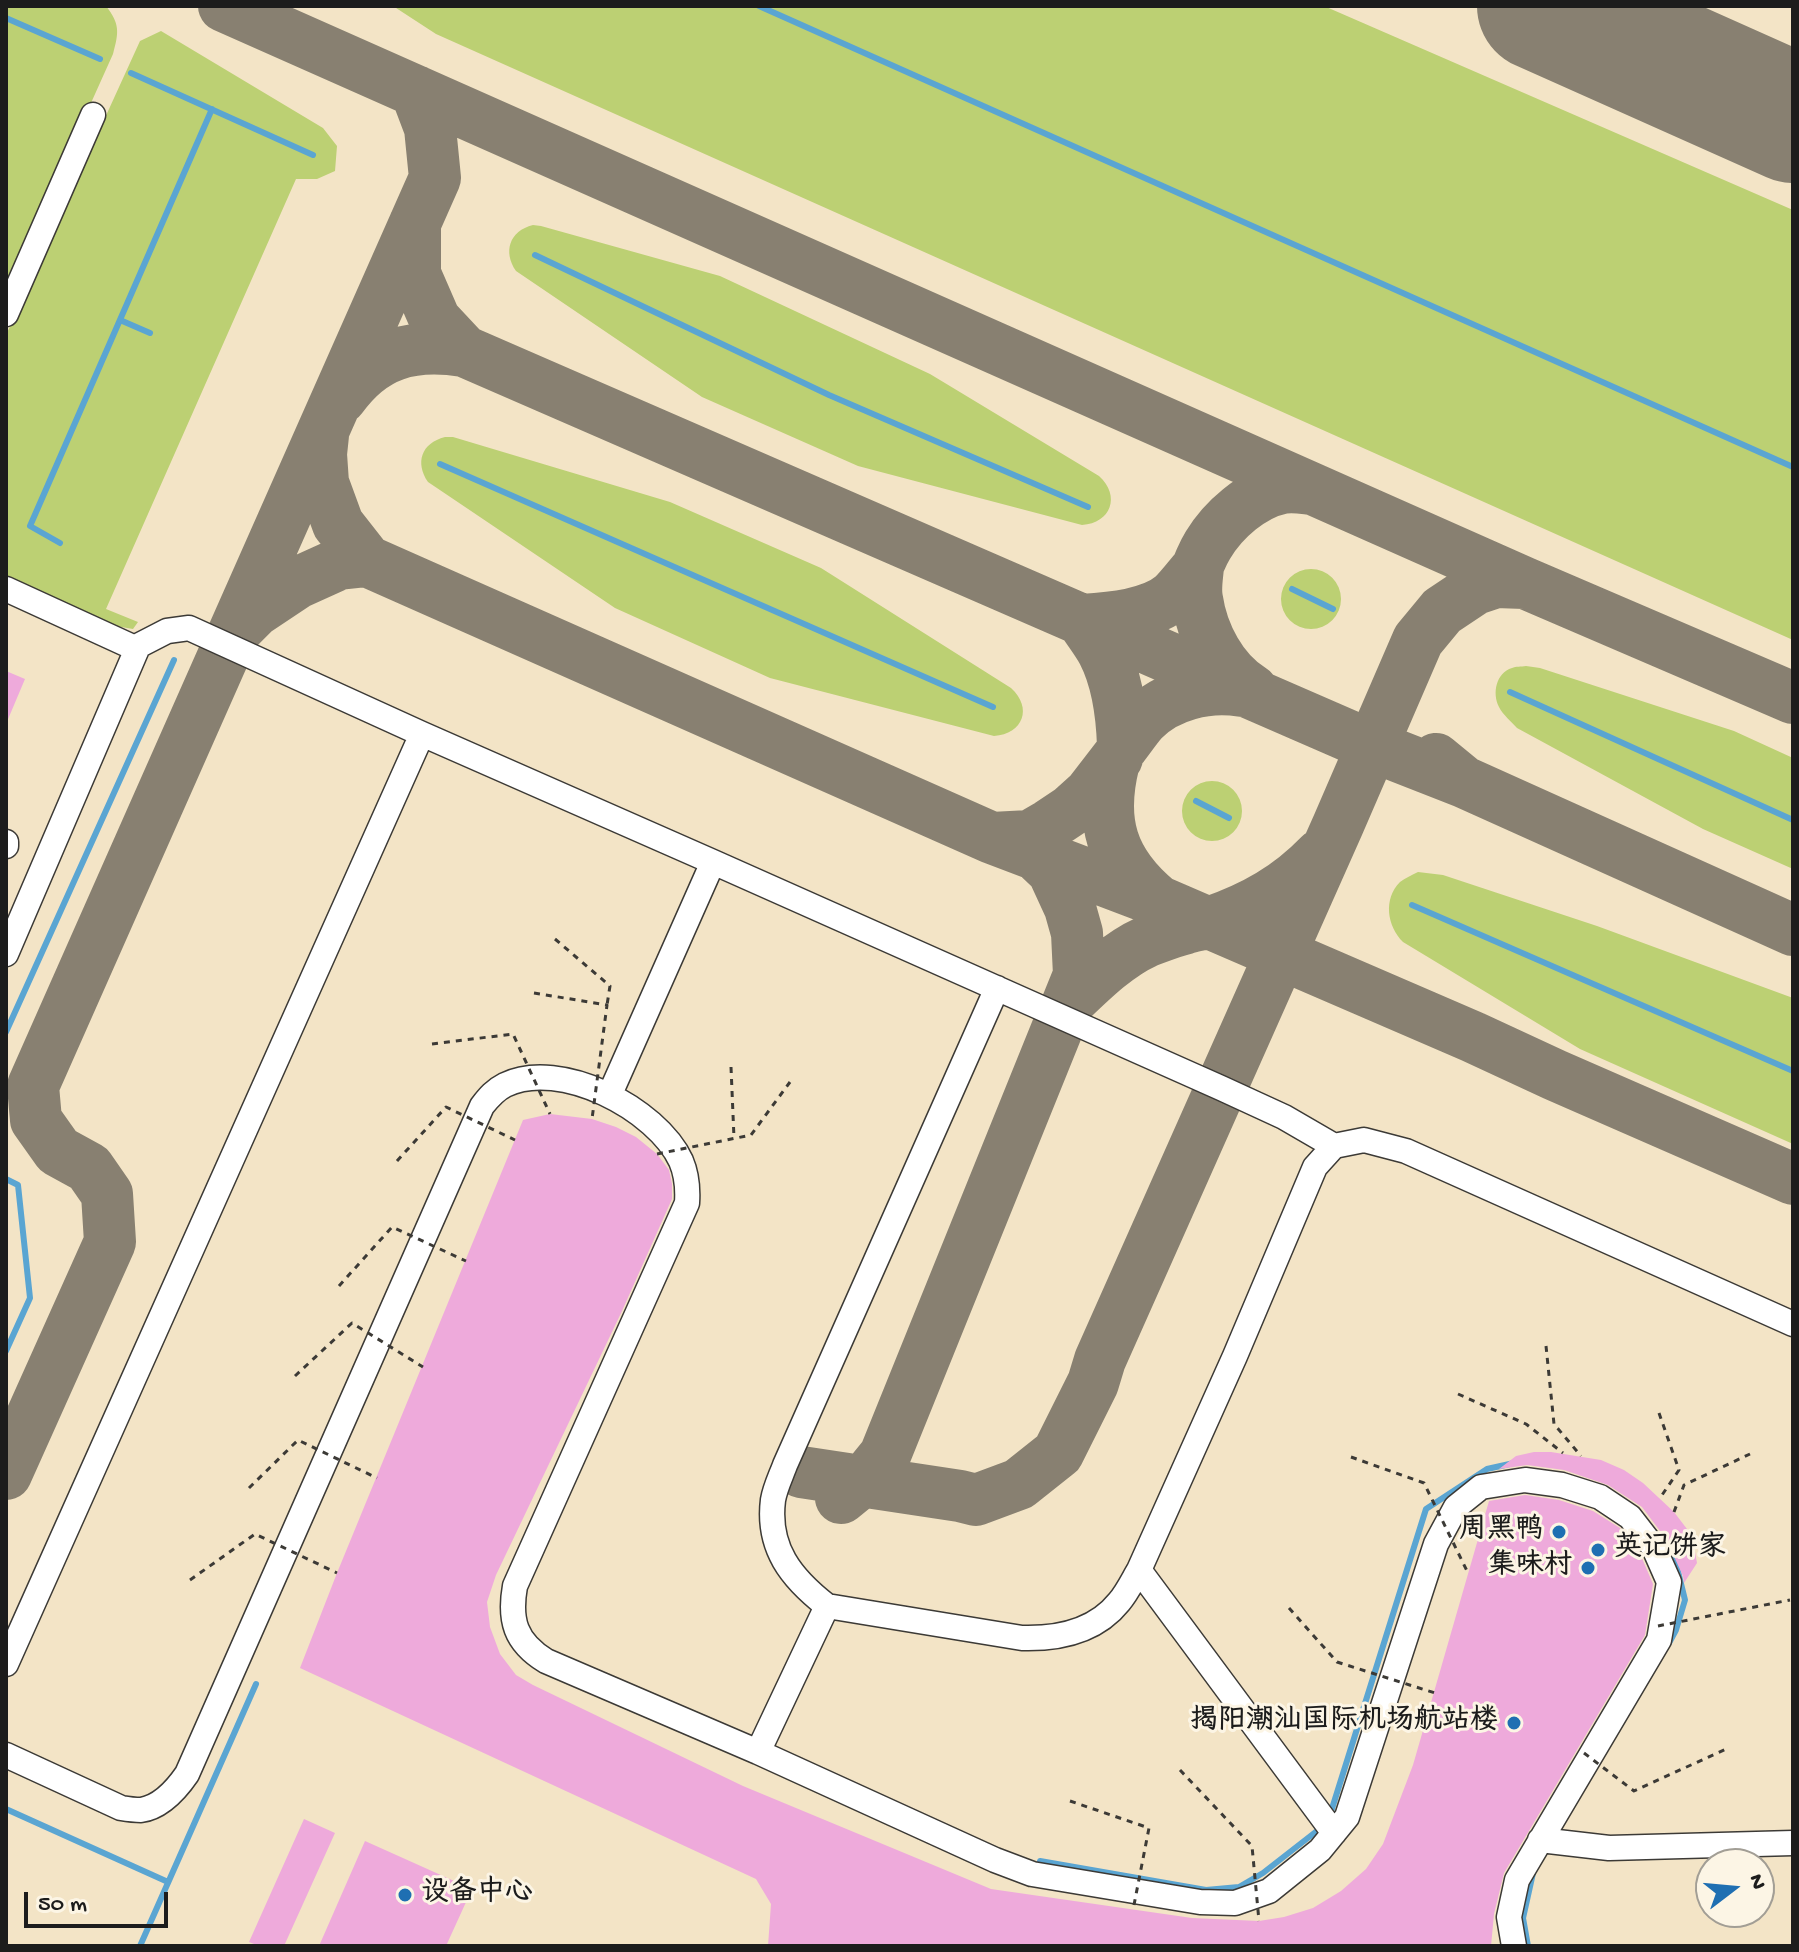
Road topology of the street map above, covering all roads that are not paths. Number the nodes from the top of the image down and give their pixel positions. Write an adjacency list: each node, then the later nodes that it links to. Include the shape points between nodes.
1 (93, 115): 2 (lane)
2 (6, 314)
3 (6, 589): 4 (lane)
4 (134, 648): 5 (lane, via 167,631 189,628); 7 (lane)
5 (422, 734): 6 (lane); 14 (lane)
6 (713, 862): 8 (lane); 9 (lane)
7 (6, 954)
8 (997, 988): 10 (lane, via 1284,1117); 13 (lane, via 773,1498 774,1538 783,1559)
9 (610, 1094): 15 (lane, via 643,1116 681,1160 687,1203 515,1586 511,1609 530,1652); 16 (lane, via 573,1080 521,1080 493,1093 482,1106 176,1790 141,1810 121,1808)
10 (1334, 1146): 11 (lane, via 1364,1140 1406,1151); 12 (lane, via 1315,1167)
11 (1793, 1324)
12 (1139, 1570): 13 (lane, via 1103,1618 1053,1637 1022,1638); 17 (lane)
13 (827, 1606): 15 (lane)
14 (6, 1664)
15 (758, 1752): 17 (lane, via 1032,1874 1200,1902 1235,1903 1269,1891)
16 (6, 1755)
17 (1334, 1833): 18 (lane, via 1347,1817 1436,1544 1456,1507 1481,1487 1525,1480 1600,1497 1630,1517 1654,1548 1669,1582 1659,1640)
18 (1540, 1840): 19 (lane, via 1609,1848); 20 (lane, via 1517,1880 1509,1917)
19 (1793, 1843)
20 (1514, 1946)

